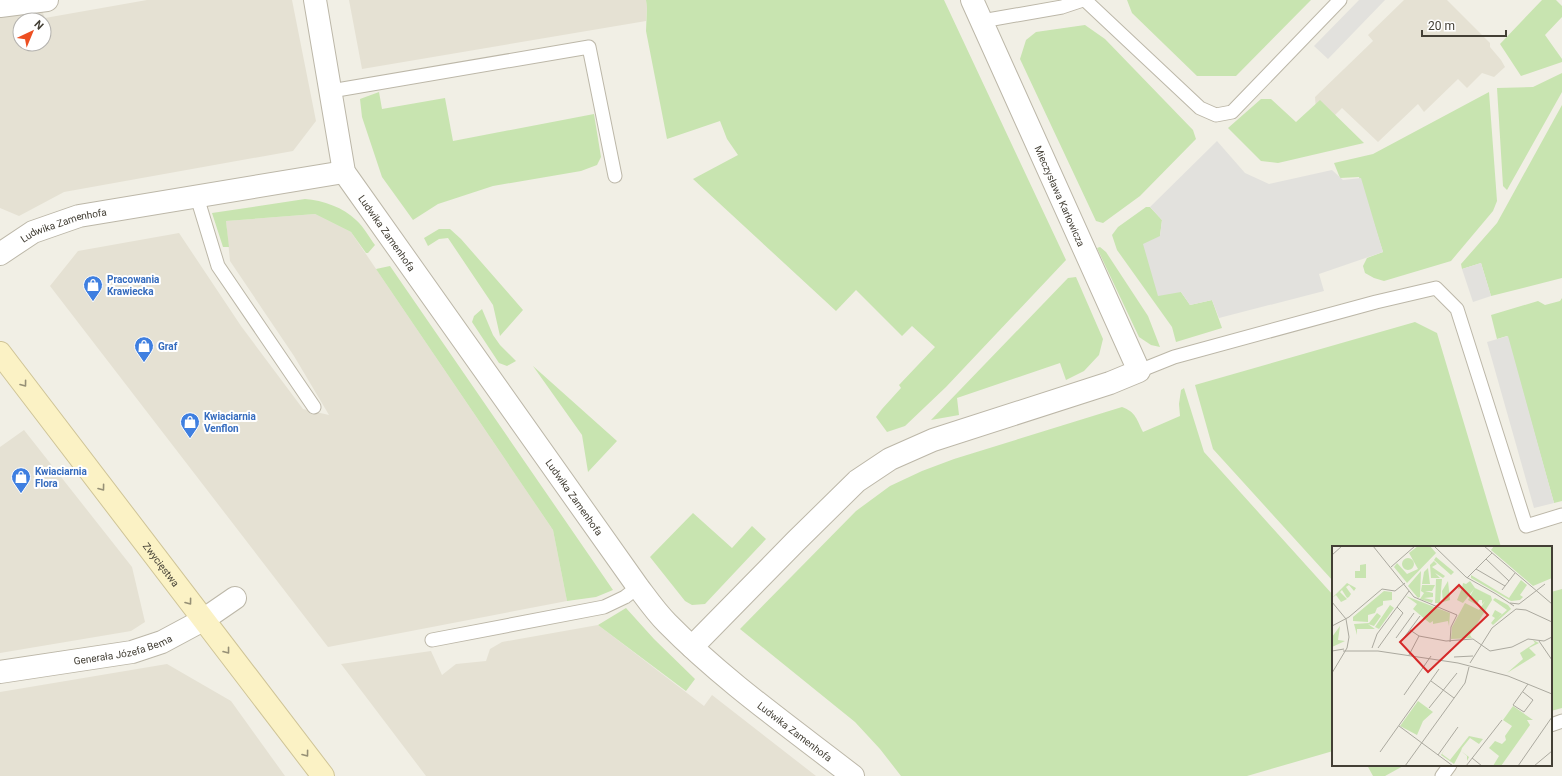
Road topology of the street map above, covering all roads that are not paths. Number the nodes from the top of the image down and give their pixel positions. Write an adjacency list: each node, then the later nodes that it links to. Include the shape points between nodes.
1 (47, 0): 6 (street)
2 (316, 0): 8 (street, Ludwika Zamenhofa)
3 (972, 0): 7 (street, Mieczysława Karłowicza)
4 (1084, 0): 5 (lane, via 1200,108 1216,115 1232,112); 7 (lane, via 1062,7)
5 (1340, 0)
6 (0, 6)
7 (982, 21): 14 (street, Mieczysława Karłowicza)
8 (331, 91): 9 (street, Ludwika Zamenhofa); 10 (lane, via 589,47)
9 (344, 172): 11 (street, Ludwika Zamenhofa); 17 (street, Ludwika Zamenhofa)
10 (615, 176)
11 (197, 197): 12 (street, Ludwika Zamenhofa, via 78,216 33,232); 15 (lane, via 218,266)
12 (0, 254)
13 (0, 353): 19 (main road, Zwycięstwa, one-way to 19)
14 (1139, 370): 16 (lane, via 1174,356 1436,288 1457,309 1526,526); 21 (street, via 1110,383 933,440 890,459 857,481)
15 (314, 407)
16 (1562, 515)
17 (638, 588): 20 (lane, via 604,607); 21 (street, Ludwika Zamenhofa, via 666,622)
18 (235, 598): 19 (street, Generała Józefa Bema)
19 (202, 620): 22 (street, Generała Józefa Bema, via 162,642 132,652); 26 (main road, Zwycięstwa, one-way to 26)
20 (432, 640)
21 (692, 647): 27 (street, Ludwika Zamenhofa)
22 (0, 672)
23 (1562, 722): 24 (lane)
24 (1552, 725)
25 (1449, 766): 28 (lane)
26 (323, 776)
27 (853, 776)
28 (1442, 776)

